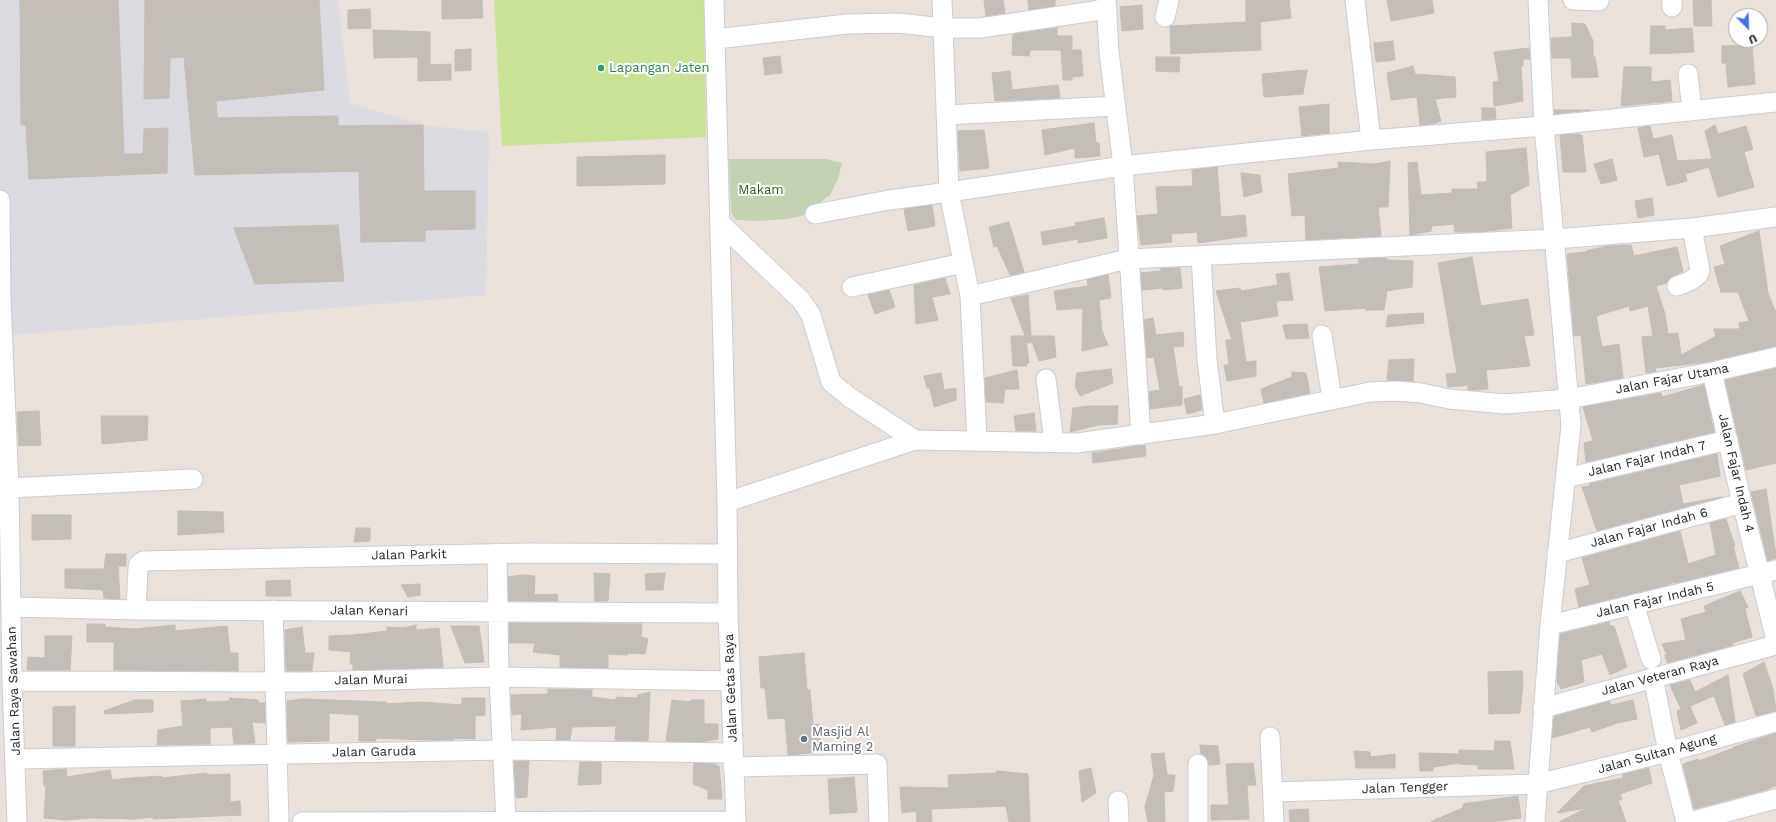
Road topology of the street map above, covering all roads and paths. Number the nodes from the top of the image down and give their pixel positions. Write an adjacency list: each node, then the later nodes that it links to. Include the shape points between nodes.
1 (714, 0): 9 (street, Jalan Getas Raya)
2 (942, 0): 8 (street)
3 (1356, 0): 16 (street)
4 (1538, 0): 15 (street)
5 (1573, 0): 6 (street)
6 (1599, 1)
7 (1106, 5): 8 (street, via 980,28); 12 (street)
8 (943, 28): 9 (street, via 898,23 847,24); 14 (street)
9 (716, 39): 22 (street, Jalan Getas Raya)
10 (1688, 74): 13 (street)
11 (1776, 102): 13 (street)
12 (1116, 106): 14 (street); 17 (street)
13 (1692, 111): 15 (street)
14 (946, 115): 18 (street)
15 (1544, 126): 16 (street); 24 (street)
16 (1371, 140): 17 (street)
17 (1123, 166): 18 (street); 26 (street)
18 (949, 192): 20 (street); 27 (street)
19 (0, 200): 45 (street, Jalan Raya Sawahan)
20 (815, 214)
21 (1776, 218): 23 (street)
22 (721, 224): 39 (street, via 802,300 811,315 831,382 849,397); 46 (street, Jalan Getas Raya)
23 (1692, 228): 24 (street); 28 (street, via 1700,270 1690,281)
24 (1555, 238): 25 (street); 36 (street)
25 (1201, 256): 26 (street); 37 (street, via 1207,360)
26 (1128, 259): 30 (street); 38 (street)
27 (963, 263): 29 (street); 30 (street)
28 (1677, 286)
29 (852, 287)
30 (970, 296): 40 (street)
31 (1322, 335): 35 (street)
32 (1776, 357): 33 (street, Jalan Fajar Utama)
33 (1712, 372): 36 (street, Jalan Fajar Utama); 41 (street, Jalan Fajar Indah 4)
34 (1046, 380): 42 (street)
35 (1332, 399): 36 (street, Jalan Fajar Utama, via 1370,392 1396,391 1421,393 1449,400 1505,404); 37 (street, Jalan Fajar Utama)
36 (1568, 399): 43 (street, via 1571,425)
37 (1215, 424): 38 (street, Jalan Fajar Utama)
38 (1141, 435): 42 (street, Jalan Fajar Utama)
39 (916, 440): 40 (street, Jalan Fajar Utama); 46 (street)
40 (977, 440): 42 (street, Jalan Fajar Utama)
41 (1728, 440): 43 (street, Jalan Fajar Indah 7); 47 (street, Jalan Fajar Indah 4)
42 (1054, 442)
43 (1566, 478): 49 (street)
44 (193, 480): 45 (street)
45 (9, 488): 53 (street, Jalan Raya Sawahan)
46 (728, 502): 50 (street, Jalan Getas Raya)
47 (1742, 503): 49 (street, Jalan Fajar Indah 6); 51 (street, Jalan Fajar Indah 4)
48 (497, 553): 50 (street, Jalan Parkit); 54 (street, Jalan Parkit, via 144,561 138,568); 57 (street)
49 (1557, 553): 58 (street)
50 (727, 554): 56 (street, Jalan Getas Raya)
51 (1768, 572): 52 (street, Jalan Fajar Indah 5); 59 (street, Jalan Fajar Indah 4)
52 (1634, 604): 58 (street, Jalan Fajar Indah 5); 61 (street)
53 (11, 607): 54 (street, Jalan Kenari); 64 (street, Jalan Raya Sawahan)
54 (136, 610): 55 (street, Jalan Kenari)
55 (273, 610): 57 (street, Jalan Kenari); 65 (street)
56 (728, 612): 57 (street, Jalan Kenari); 63 (street, Jalan Getas Raya)
57 (498, 613): 62 (street)
58 (1550, 625): 66 (street)
59 (1776, 640)
60 (1776, 645): 61 (street, Jalan Veteran Raya)
61 (1652, 668): 66 (street, Jalan Veteran Raya); 70 (street)
62 (500, 677): 63 (street, Jalan Murai); 65 (street, Jalan Murai); 69 (street)
63 (731, 680): 73 (street, Jalan Getas Raya)
64 (12, 681): 65 (street, Jalan Murai); 72 (street, Jalan Raya Sawahan)
65 (275, 682): 71 (street)
66 (1544, 708): 75 (street)
67 (1776, 722): 70 (street, Jalan Sultan Agung)
68 (1270, 737): 76 (street)
69 (504, 750): 71 (street, Jalan Garuda); 73 (street, Jalan Garuda); 79 (street)
70 (1668, 752): 75 (street, Jalan Sultan Agung); 89 (street)
71 (276, 754): 72 (street, Jalan Garuda); 82 (street)
72 (16, 760): 81 (street, Jalan Raya Sawahan)
73 (733, 760): 80 (street, Jalan Getas Raya); 84 (street, Jalan Garuda, via 877,764)
74 (1198, 764): 86 (street)
75 (1537, 784): 76 (street, Jalan Tengger); 88 (street)
76 (1273, 792): 87 (street)
77 (1776, 799): 89 (street)
78 (1118, 801): 85 (street)
79 (506, 821): 80 (street); 83 (street)
80 (736, 821)
81 (17, 822)
82 (279, 822)
83 (302, 822)
84 (879, 822)
85 (1119, 822)
86 (1198, 822)
87 (1274, 822)
88 (1535, 822)
89 (1688, 822)

